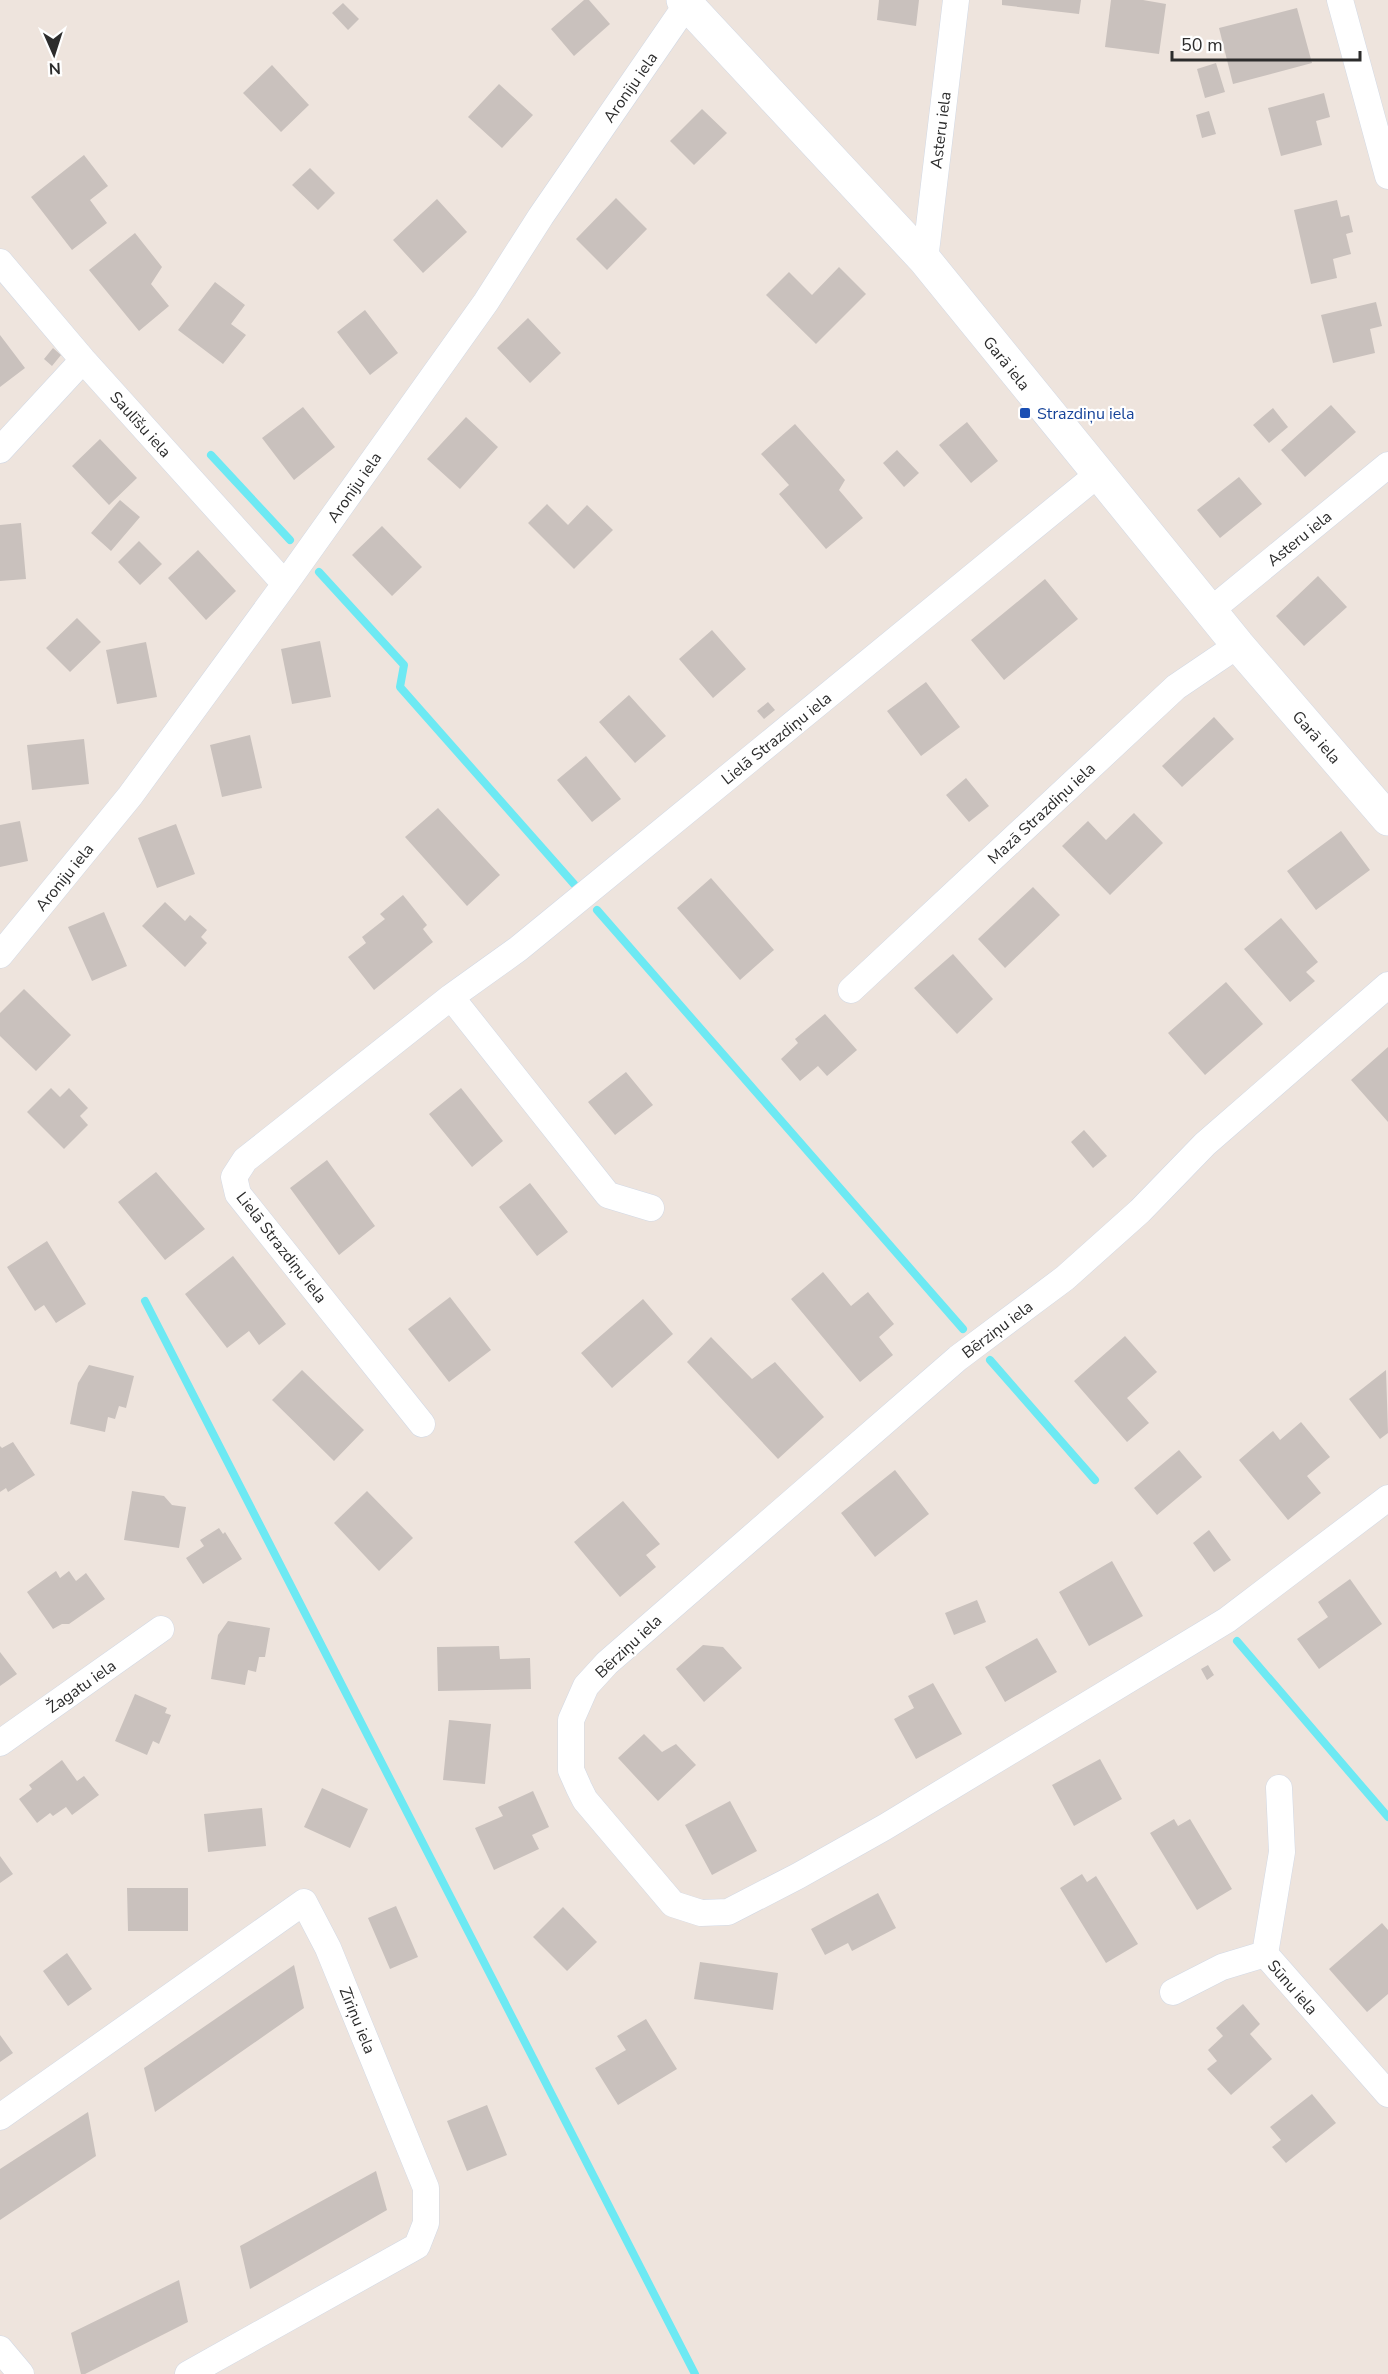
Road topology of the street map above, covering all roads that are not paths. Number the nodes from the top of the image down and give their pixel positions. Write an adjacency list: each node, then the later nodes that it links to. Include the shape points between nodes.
1 (956, 0): 5 (street, Asteru iela)
2 (1340, 0): 4 (street)
3 (685, 2): 5 (street, Garā iela); 11 (street, Aroniju iela, via 486,302)
4 (1388, 176)
5 (925, 260): 10 (street, Garā iela)
6 (0, 262): 7 (street, Saulīšu iela)
7 (83, 360): 8 (street); 11 (street, Saulīšu iela)
8 (0, 450)
9 (1388, 465): 12 (street, Asteru iela)
10 (1097, 475): 12 (street, Garā iela); 18 (street, Lielā Strazdiņu iela, via 518,949)
11 (285, 584): 15 (street, Aroniju iela, via 130,796)
12 (1210, 611): 13 (street, Garā iela)
13 (1238, 645): 14 (street, Garā iela); 17 (street, Mazā Strazdiņu iela, via 1176,687)
14 (1388, 819)
15 (0, 955)
16 (1388, 985): 21 (street, Bērziņu iela, via 1205,1144 1065,1278 958,1358 607,1663 586,1686 572,1719 571,1770 585,1800 673,1904 701,1913 728,1912 885,1827 1227,1620)
17 (851, 990)
18 (451, 997): 19 (street, via 608,1195); 20 (street, Lielā Strazdiņu iela, via 245,1160 234,1177 238,1194)
19 (651, 1208)
20 (422, 1424)
21 (1388, 1498)
22 (161, 1629): 23 (street, Žagatu iela)
23 (0, 1743)
24 (1279, 1788): 25 (street, via 1282,1852)
25 (1265, 1954): 26 (street, Sūnu iela, via 1222,1967); 27 (street, Sūnu iela)
26 (1173, 1992)
27 (1388, 2094)
28 (0, 2117): 31 (street, Zīriņu iela, via 304,1902 328,1948 426,2188 426,2223 417,2246)
29 (0, 2349): 30 (street)
30 (21, 2374)
31 (188, 2374)

